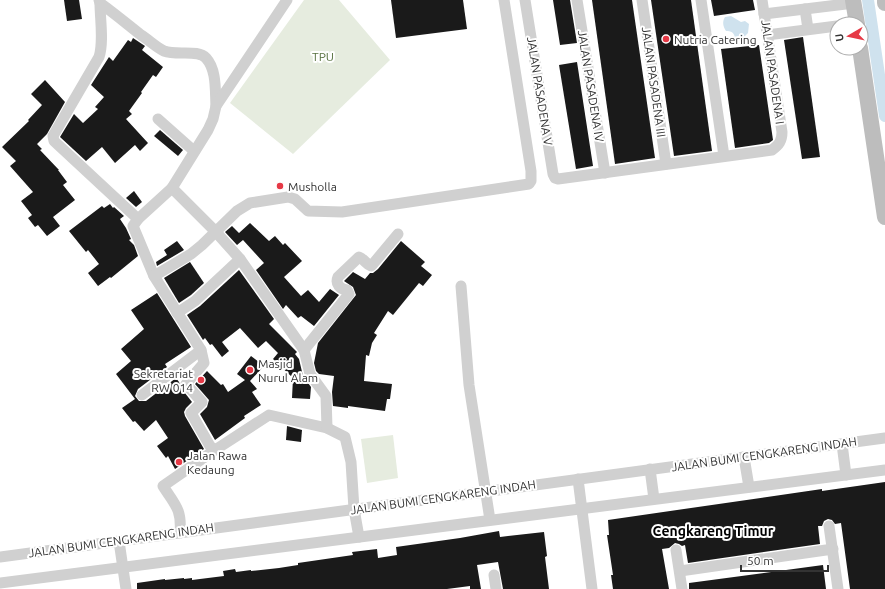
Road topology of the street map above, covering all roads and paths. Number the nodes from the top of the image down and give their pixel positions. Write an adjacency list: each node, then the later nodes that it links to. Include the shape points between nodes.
1 (287, 0): 19 (street)
2 (504, 0): 28 (street, via 531,171 530,184 342,212 308,211 295,199 288,197 250,203 236,211)
3 (525, 0): 24 (street, JALAN PASADENA V, via 554,178 558,180)
4 (577, 0): 24 (street, JALAN PASADENA IV)
5 (642, 0): 23 (street, JALAN PASADENA III)
6 (701, 0): 22 (street)
7 (762, 0): 13 (street, JALAN PASADENA I)
8 (885, 0): 11 (street)
9 (100, 1): 19 (street, via 165,51 198,53 205,56 214,76); 27 (street, via 102,47 99,57 53,136 54,141)
10 (854, 1): 12 (street); 14 (street)
11 (885, 3)
12 (805, 9): 13 (street); 16 (street)
13 (764, 14): 17 (street, JALAN PASADENA I)
14 (856, 16)
15 (829, 27): 16 (street)
16 (808, 29): 17 (street)
17 (767, 35): 22 (street, JALAN PASADENA I, via 782,139 772,150)
18 (861, 56): 26 (street)
19 (216, 106): 21 (street, via 208,130)
20 (158, 120): 21 (street)
21 (194, 152): 25 (street)
22 (724, 156): 23 (street)
23 (666, 164): 24 (street)
24 (605, 173)
25 (172, 188): 27 (street); 28 (street)
26 (885, 217)
27 (138, 219): 31 (street, via 133,226)
28 (215, 231): 30 (street); 31 (street, via 191,254)
29 (398, 234): 35 (street, via 371,266 360,257 338,277 339,286 349,294)
30 (240, 259): 33 (street, via 195,301); 35 (street)
31 (154, 276): 33 (street)
32 (461, 286): 47 (street, via 469,385)
33 (177, 313): 34 (street)
34 (201, 350): 36 (street); 40 (street, via 204,363 186,384 202,402 191,413 210,446)
35 (304, 350): 37 (street, via 310,374 326,396)
36 (142, 395)
37 (327, 428): 40 (street, via 269,415); 49 (street, via 345,437 351,462)
38 (885, 438): 39 (street, JALAN BUMI CENGKARENG INDAH)
39 (842, 444): 41 (street, JALAN BUMI CENGKARENG INDAH); 44 (street)
40 (215, 450): 53 (street, via 163,486 180,511)
41 (744, 457): 42 (street, JALAN BUMI CENGKARENG INDAH); 46 (street)
42 (650, 470): 45 (street, JALAN BUMI CENGKARENG INDAH); 48 (street)
43 (885, 470): 44 (street)
44 (846, 475): 46 (street)
45 (578, 479): 47 (street, JALAN BUMI CENGKARENG INDAH); 50 (street)
46 (749, 487): 48 (street)
47 (486, 492): 49 (street, JALAN BUMI CENGKARENG INDAH); 51 (street)
48 (654, 499): 50 (street)
49 (354, 509): 53 (street, JALAN BUMI CENGKARENG INDAH); 54 (street)
50 (581, 509): 51 (street); 65 (street)
51 (490, 520): 54 (street)
52 (830, 526): 56 (street)
53 (180, 533): 55 (street, JALAN BUMI CENGKARENG INDAH)
54 (359, 537): 59 (street)
55 (119, 541): 58 (street, JALAN BUMI CENGKARENG INDAH); 59 (street)
56 (833, 549): 60 (street); 67 (street)
57 (676, 550): 60 (street)
58 (0, 557)
59 (123, 568): 62 (street); 63 (street)
60 (680, 571): 66 (street)
61 (494, 575): 64 (street)
62 (0, 583)
63 (126, 589)
64 (496, 589)
65 (592, 589)
66 (682, 589)
67 (838, 589)

